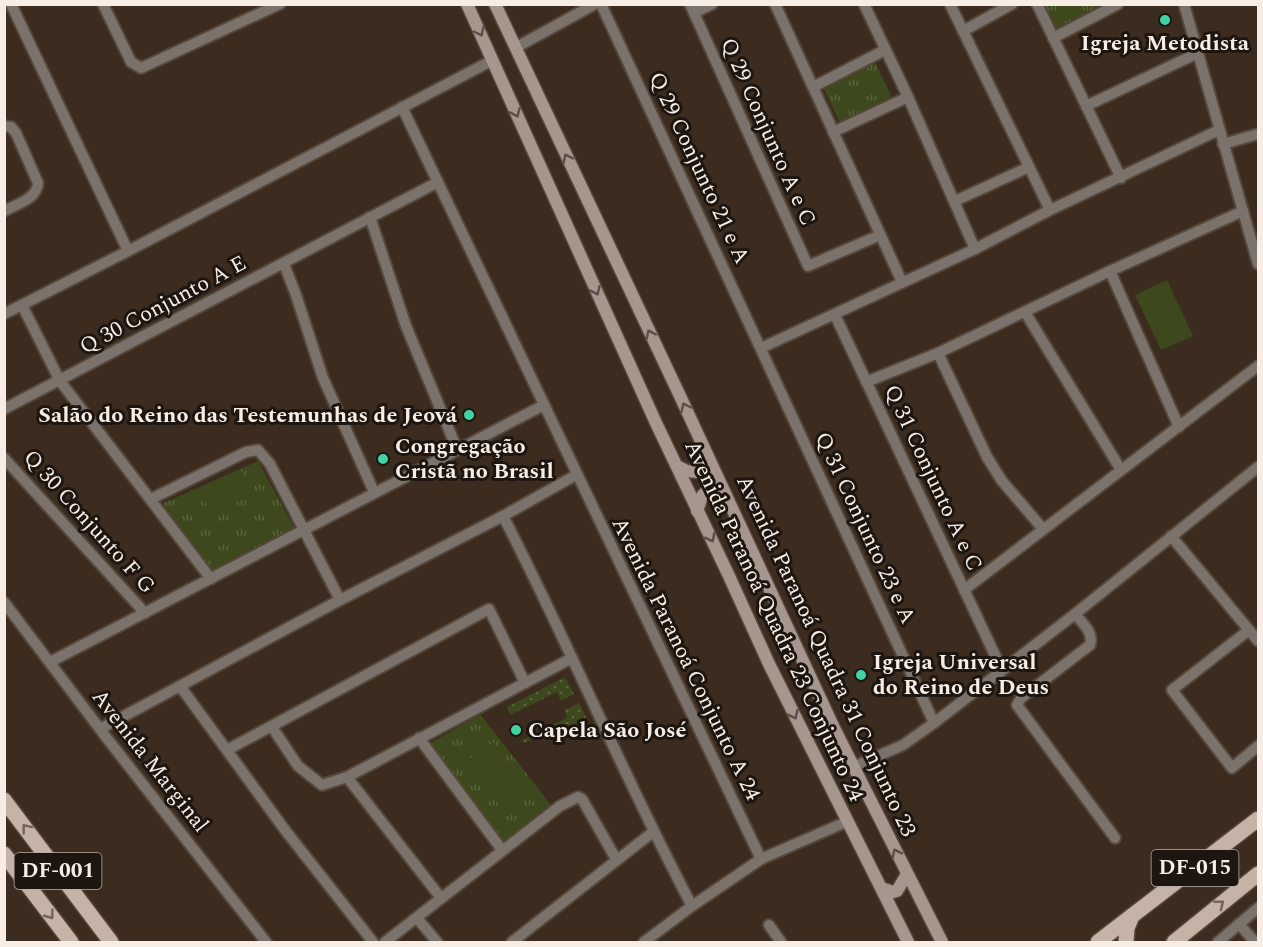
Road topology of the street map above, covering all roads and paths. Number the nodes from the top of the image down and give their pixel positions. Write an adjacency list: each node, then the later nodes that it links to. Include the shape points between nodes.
1 (11, 4): 42 (street)
2 (103, 4): 3 (street, via 134,65 141,68)
3 (280, 4)
4 (467, 4): 22 (street, Avenida Paranoá Quadra 23 Conjunto 24, one-way to 22)
5 (495, 4): 19 (street, Avenida Paranoá Quadra 31 Conjunto 23)
6 (595, 4): 19 (street)
7 (601, 4): 51 (street, Q 29 Conjunto 21 e A)
8 (712, 4): 16 (street)
9 (775, 4): 23 (street)
10 (864, 4): 20 (street)
11 (950, 4): 17 (street)
12 (1012, 4): 17 (street)
13 (1036, 4): 18 (street)
14 (1118, 4): 18 (street)
15 (1184, 4): 21 (street)
16 (692, 9): 40 (street, Q 29 Conjunto A e C, via 808,266)
17 (963, 31): 32 (street)
18 (1053, 38): 25 (street)
19 (515, 48): 60 (street, Avenida Paranoá Quadra 31 Conjunto 23, one-way to 19)
20 (885, 50): 23 (street); 24 (street)
21 (1198, 53): 25 (street); 28 (street)
22 (493, 60): 26 (street); 62 (street, Avenida Paranoá Quadra 23 Conjunto 24, one-way to 62)
23 (813, 87): 29 (street)
24 (908, 97): 29 (street); 35 (street)
25 (1086, 106): 33 (street)
26 (402, 107): 34 (street, Avenida Paranoá Conjunto A 24); 42 (street)
27 (8, 127): 37 (street, via 16,133 38,187 31,198)
28 (1219, 130): 31 (street); 33 (street)
29 (833, 132): 40 (street)
30 (1258, 134): 31 (street)
31 (1223, 144): 38 (street)
32 (1029, 167): 35 (street); 36 (street)
33 (1120, 178): 36 (street)
34 (438, 182): 39 (street, Q 30 Conjunto A E); 56 (street, Avenida Paranoá Conjunto A 24)
35 (955, 201): 41 (street)
36 (1050, 210): 41 (street)
37 (4, 211)
38 (1243, 211): 44 (street); 45 (street)
39 (370, 218): 43 (street, Q 30 Conjunto A E); 59 (street, via 406,326)
40 (880, 235): 46 (street)
41 (975, 249): 46 (street)
42 (128, 251): 47 (street)
43 (284, 264): 54 (street, Q 30 Conjunto A E); 66 (street, via 322,378)
44 (1258, 264)
45 (1110, 271): 48 (street); 58 (street)
46 (902, 282): 50 (street)
47 (22, 305): 49 (street); 54 (street)
48 (1025, 312): 52 (street); 64 (street)
49 (4, 314)
50 (835, 315): 51 (street); 55 (street, Q 31 Conjunto A e C)
51 (761, 348): 87 (street, Q 31 Conjunto 23 e A)
52 (938, 353): 55 (street); 72 (street, via 987,457)
53 (1258, 366): 58 (street)
54 (60, 381): 57 (street, Q 30 Conjunto A E); 67 (street)
55 (866, 382): 75 (street, Q 31 Conjunto A e C)
56 (544, 405): 59 (street); 65 (street, Avenida Paranoá Conjunto A 24)
57 (4, 409)
58 (1179, 427): 64 (street)
59 (457, 449): 66 (street)
60 (706, 452): 62 (street, via 705,466 698,472); 68 (street, Avenida Paranoá Quadra 31 Conjunto 23)
61 (4, 458): 78 (street, Q 30 Conjunto F G)
62 (678, 466): 69 (street, Avenida Paranoá Quadra 23 Conjunto 24)
63 (1258, 467): 73 (street)
64 (1120, 470): 72 (street)
65 (576, 475): 70 (street); 103 (street, Avenida Paranoá Conjunto A 24)
66 (374, 492): 71 (street)
67 (151, 499): 71 (street, via 246,452 258,450 270,464); 74 (street)
68 (727, 499): 69 (street, via 716,490 707,491); 93 (street, Avenida Paranoá Quadra 31 Conjunto 23)
69 (697, 512): 97 (street, Avenida Paranoá Quadra 23 Conjunto 24, one-way to 97)
70 (503, 516): 76 (street); 82 (street)
71 (303, 529): 74 (street); 76 (street)
72 (1043, 529): 75 (street)
73 (1171, 536): 79 (street); 80 (street)
74 (211, 579): 78 (street)
75 (964, 590): 84 (street, Q 31 Conjunto A e C)
76 (340, 600): 86 (street)
77 (4, 602): 83 (street, Avenida Marginal)
78 (145, 613): 83 (street)
79 (1075, 614): 84 (street); 99 (street, via 1090,633 1090,645 1017,705)
80 (1249, 630): 81 (street); 91 (street, via 1172,690 1232,768)
81 (1258, 641)
82 (572, 658): 85 (street); 98 (street)
83 (50, 662): 89 (street, Avenida Marginal)
84 (1002, 670): 87 (street)
85 (525, 683): 88 (street, via 489,609); 90 (street)
86 (180, 686): 89 (street); 92 (street)
87 (934, 723): 93 (street, via 903,745)
88 (272, 727): 92 (street); 94 (street, via 298,766 318,783)
89 (100, 729): 117 (street, Avenida Marginal)
90 (419, 738): 94 (street); 100 (street)
91 (1258, 746)
92 (227, 750): 118 (street)
93 (853, 767): 104 (street, Avenida Paranoá Quadra 31 Conjunto 23, one-way to 93)
94 (347, 777): 107 (street)
95 (4, 800): 116 (main road, DF-001, one-way to 95)
96 (1258, 819): 111 (main road, DF-015)
97 (846, 822): 103 (street); 106 (street, Avenida Paranoá Quadra 23 Conjunto 24)
98 (653, 832): 102 (street); 108 (street)
99 (1114, 838)
100 (502, 850): 102 (street, via 560,806 578,798); 107 (street)
101 (4, 854): 115 (main road, DF-001, one-way to 115)
102 (616, 859): 121 (street)
103 (760, 859): 108 (street)
104 (907, 874): 106 (street, via 897,891); 125 (street, Avenida Paranoá Quadra 31 Conjunto 23)
105 (1258, 874): 114 (main road, DF-015, one-way to 105)
106 (881, 888): 124 (street, Avenida Paranoá Quadra 23 Conjunto 24)
107 (441, 898): 110 (street)
108 (692, 906): 122 (street)
109 (1258, 908): 112 (street)
110 (417, 918): 119 (street); 120 (street)
111 (1129, 918): 126 (main road); 127 (main road, DF-015); 128 (main road)
112 (1239, 924): 130 (street); 131 (street)
113 (769, 925): 123 (street)
114 (1178, 939): 129 (main road)
115 (71, 942)
116 (111, 942)
117 (266, 942)
118 (373, 942)
119 (385, 942)
120 (437, 942)
121 (512, 942)
122 (644, 942)
123 (781, 942)
124 (908, 942)
125 (942, 942)
126 (1089, 942)
127 (1098, 942)
128 (1126, 942)
129 (1168, 942)
130 (1218, 942)
131 (1255, 942)

